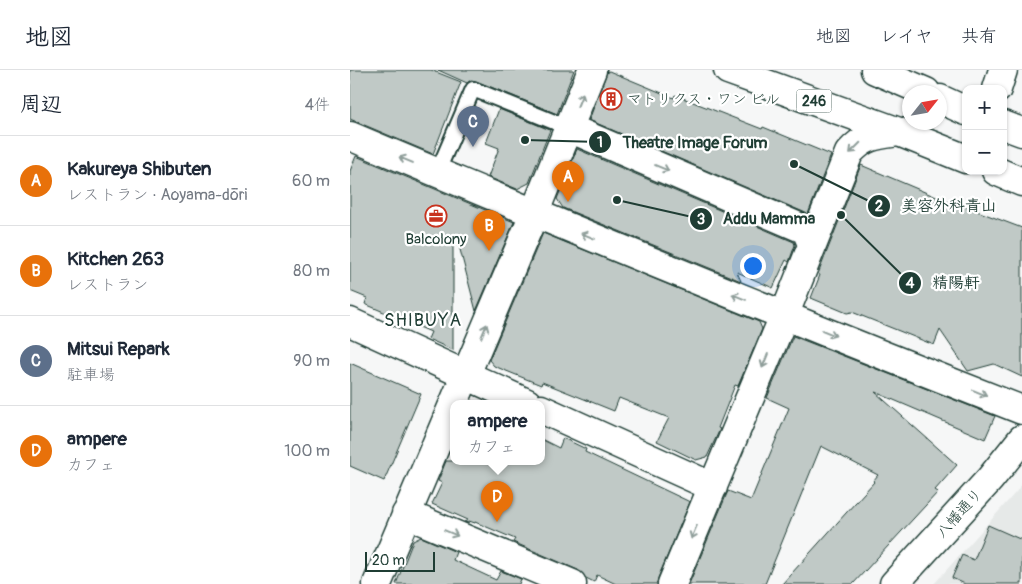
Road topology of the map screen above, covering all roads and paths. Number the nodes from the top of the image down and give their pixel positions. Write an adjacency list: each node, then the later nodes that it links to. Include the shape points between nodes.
1 (592, 70): 10 (main road, one-way to 1)
2 (728, 70): 11 (main road, 246)
3 (875, 70): 5 (main road)
4 (1004, 70): 6 (main road)
5 (910, 85)
6 (998, 85)
7 (947, 102): 8 (main road)
8 (962, 109)
9 (1007, 126): 12 (main road)
10 (569, 128): 15 (lane, via 472,89); 18 (main road); 19 (main road, one-way to 19, via 806,230)
11 (899, 132): 14 (main road, 246); 19 (main road, one-way to 19, via 873,136 859,142 849,153)
12 (1022, 132)
13 (350, 136): 15 (main road, one-way to 13)
14 (962, 157)
15 (437, 173): 18 (main road)
16 (1005, 175): 17 (main road)
17 (1022, 182)
18 (534, 214): 20 (main road, one-way to 18); 22 (main road, one-way to 18)
19 (812, 244): 20 (main road)
20 (784, 316): 25 (main road, one-way to 25); 29 (main road, one-way to 29)
21 (350, 322): 22 (main road)
22 (465, 376): 23 (main road); 24 (main road)
23 (455, 400)
24 (520, 400)
25 (1022, 410)
26 (450, 411): 30 (main road)
27 (545, 412): 29 (main road)
28 (1022, 439): 34 (main road, 八幡通り)
29 (713, 487): 33 (main road, one-way to 33)
30 (406, 514): 31 (main road); 32 (main road, one-way to 32)
31 (377, 584)
32 (572, 584)
33 (672, 584)
34 (894, 584)

